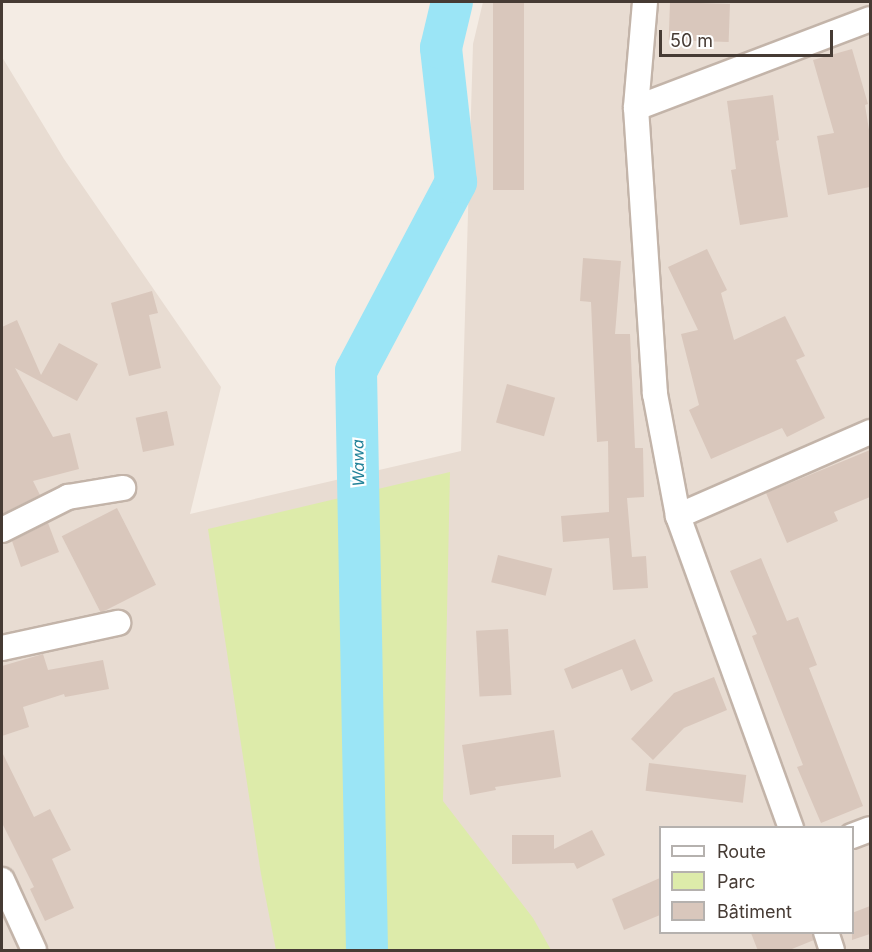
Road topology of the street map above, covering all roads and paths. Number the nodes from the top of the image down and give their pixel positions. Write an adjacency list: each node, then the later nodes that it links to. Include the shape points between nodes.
1 (645, 2): 3 (street)
2 (869, 26): 3 (street)
3 (636, 108): 6 (street, via 654,394)
4 (870, 432): 6 (street)
5 (123, 488): 7 (street, via 68,497)
6 (678, 516): 10 (street)
7 (2, 530)
8 (118, 623): 9 (street)
9 (2, 648)
10 (790, 826)
11 (870, 829): 12 (street)
12 (854, 835)
13 (2, 880): 15 (street)
14 (826, 934): 16 (street)
15 (34, 951)
16 (831, 951)

